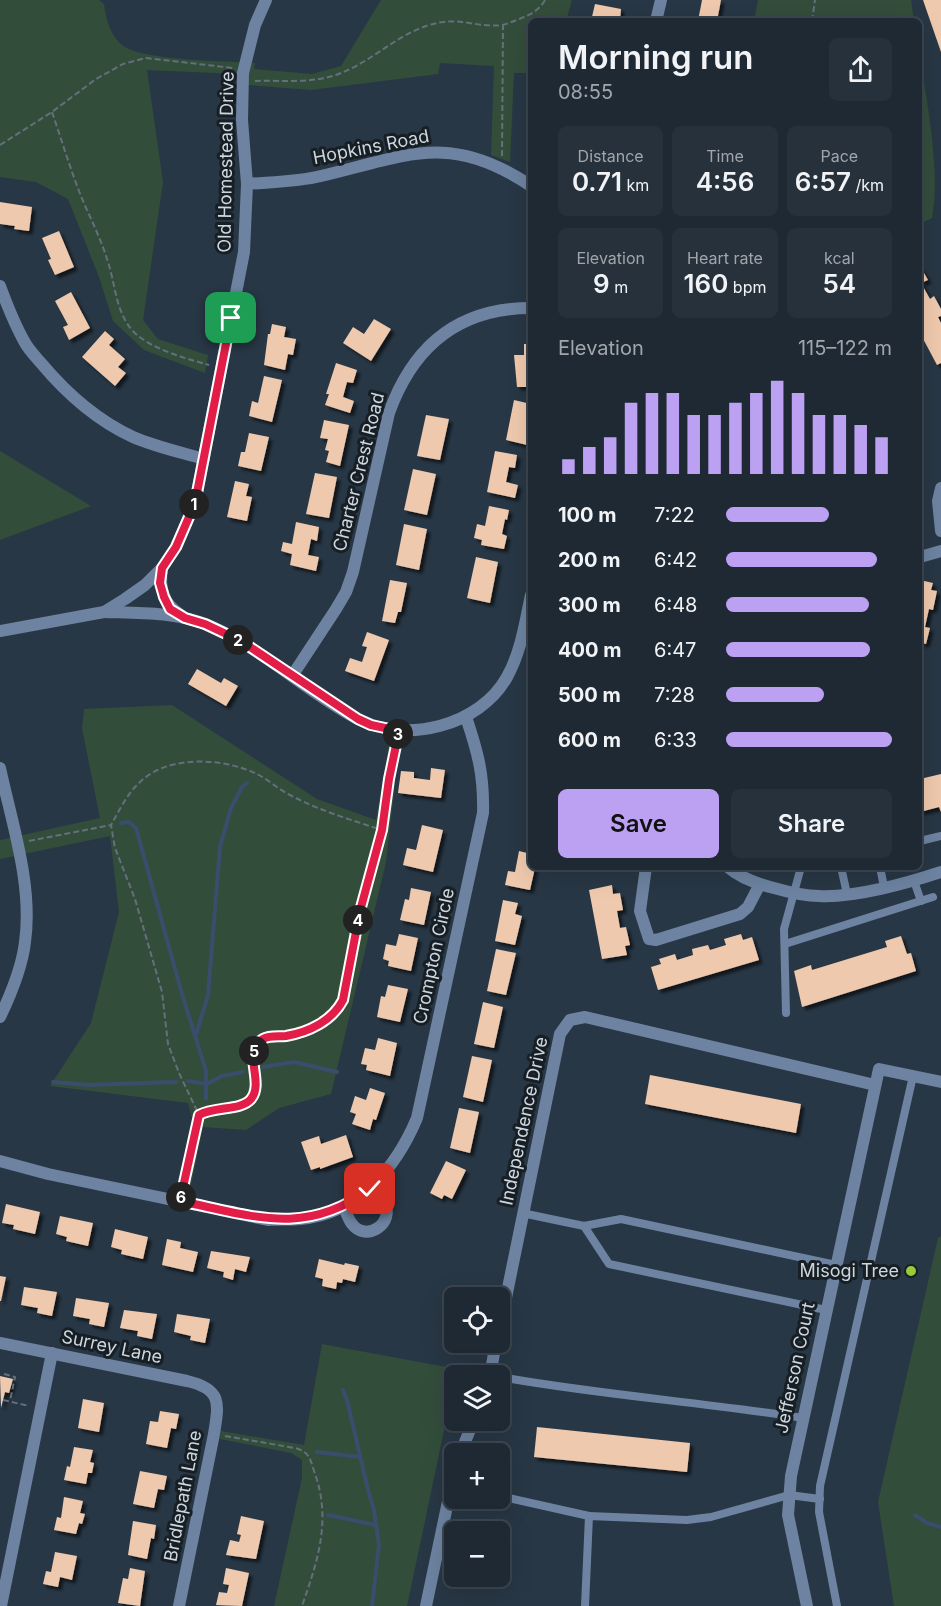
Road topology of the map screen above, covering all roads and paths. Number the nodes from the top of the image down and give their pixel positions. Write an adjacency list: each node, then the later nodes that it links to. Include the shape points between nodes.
1 (266, 0): 8 (street, Old Homestead Drive)
2 (545, 0): 7 (path, via 529,15)
3 (661, 0): 5 (street)
4 (814, 0): 6 (path)
5 (657, 18)
6 (813, 18)
7 (503, 25): 8 (path, via 445,21 422,26 340,74 316,79 252,81); 11 (path)
8 (243, 73): 9 (path, via 235,68 146,58 123,64); 12 (street, Old Homestead Drive)
9 (52, 112): 10 (path); 16 (path, via 107,259 126,322 153,345)
10 (0, 145)
11 (501, 168): 12 (street, Hopkins Road, via 472,156 431,152 375,161 318,177); 13 (street, Hopkins Road)
12 (247, 184): 16 (street, Old Homestead Drive, via 244,252)
13 (528, 184)
14 (0, 286): 17 (street, via 26,344 79,403 134,437)
15 (528, 308): 27 (street, Charter Crest Road, via 466,321 438,338 409,368 389,413 346,592)
16 (221, 369): 17 (street, Old Homestead Drive)
17 (204, 459): 22 (street, Old Homestead Drive, via 195,503)
18 (941, 488): 19 (street)
19 (941, 531)
20 (941, 551): 21 (street)
21 (922, 556)
22 (162, 568): 24 (street, Old Homestead Drive, via 145,585); 25 (street, via 160,583 164,597 170,609)
23 (528, 609): 28 (street, via 518,656 506,680)
24 (104, 612): 25 (street); 26 (street, Old Homestead Drive)
25 (185, 618): 27 (street, via 241,641)
26 (0, 631)
27 (292, 676): 29 (street, via 358,719)
28 (466, 717): 29 (street, via 446,725); 57 (street, Crompton Circle, via 480,759 483,813 417,1118 394,1162)
29 (399, 731): 32 (path)
30 (0, 768): 35 (street)
31 (111, 825): 32 (path, via 139,782 149,775 173,765 204,762 249,770 291,796); 35 (path); 55 (path, via 162,992 168,1044)
32 (382, 830): 55 (path, via 354,937 346,991 339,1007 307,1030 262,1040 254,1052 256,1088 249,1101)
33 (941, 836): 34 (lane)
34 (922, 841)
35 (16, 844): 51 (street, via 25,887 26,934 19,969)
36 (646, 870): 43 (street, via 640,911 649,939 740,914)
37 (734, 870): 43 (street)
38 (800, 870): 45 (lane)
39 (842, 870): 46 (lane)
40 (881, 870): 44 (lane)
41 (941, 872): 42 (street)
42 (914, 881): 44 (street); 48 (lane)
43 (760, 884): 45 (street)
44 (884, 886): 46 (street)
45 (793, 893): 46 (street); 49 (lane)
46 (847, 894)
47 (933, 897): 48 (lane)
48 (921, 901): 49 (lane)
49 (784, 944): 50 (lane)
50 (786, 1013)
51 (0, 1017)
52 (913, 1076): 53 (street); 54 (street, Jefferson Court, via 879,1069); 77 (lane)
53 (941, 1082)
54 (875, 1085): 60 (street, Independence Drive, via 585,1017 570,1020 560,1034); 62 (street, Jefferson Court)
55 (199, 1115): 58 (path)
56 (0, 1161): 58 (street, Crompton Circle)
57 (370, 1189): 59 (street, Crompton Circle); 59 (street, via 386,1208 384,1223 378,1228 357,1229)
58 (180, 1201): 59 (street, Crompton Circle, via 268,1220 302,1219)
59 (344, 1206)
60 (522, 1213): 61 (lane); 63 (street, Independence Drive)
61 (584, 1226): 62 (lane, via 621,1220); 64 (lane, via 609,1264)
62 (836, 1265): 64 (street, Jefferson Court)
63 (508, 1287)
64 (826, 1310): 73 (street, Jefferson Court)
65 (0, 1342): 66 (street, Surrey Lane)
66 (52, 1353): 69 (street, Surrey Lane, via 194,1382); 72 (street)
67 (4, 1374): 71 (path, via 15,1377)
68 (510, 1379): 73 (lane)
69 (214, 1393): 74 (street, Bridlepath Lane, via 218,1410)
70 (3, 1400): 71 (path)
71 (10, 1401): 72 (path)
72 (41, 1408): 80 (street)
73 (803, 1418): 75 (street, Jefferson Court)
74 (214, 1434): 81 (street, Bridlepath Lane); 82 (path, via 309,1454 323,1506 324,1526)
75 (789, 1495): 77 (lane); 79 (lane, via 711,1517); 85 (street, Jefferson Court, via 788,1515)
76 (510, 1498): 79 (lane)
77 (820, 1499): 86 (lane, via 819,1512)
78 (448, 1509): 83 (street)
79 (589, 1516): 84 (lane)
80 (1, 1606)
81 (179, 1606)
82 (302, 1606)
83 (426, 1606)
84 (585, 1606)
85 (807, 1606)
86 (837, 1606)

